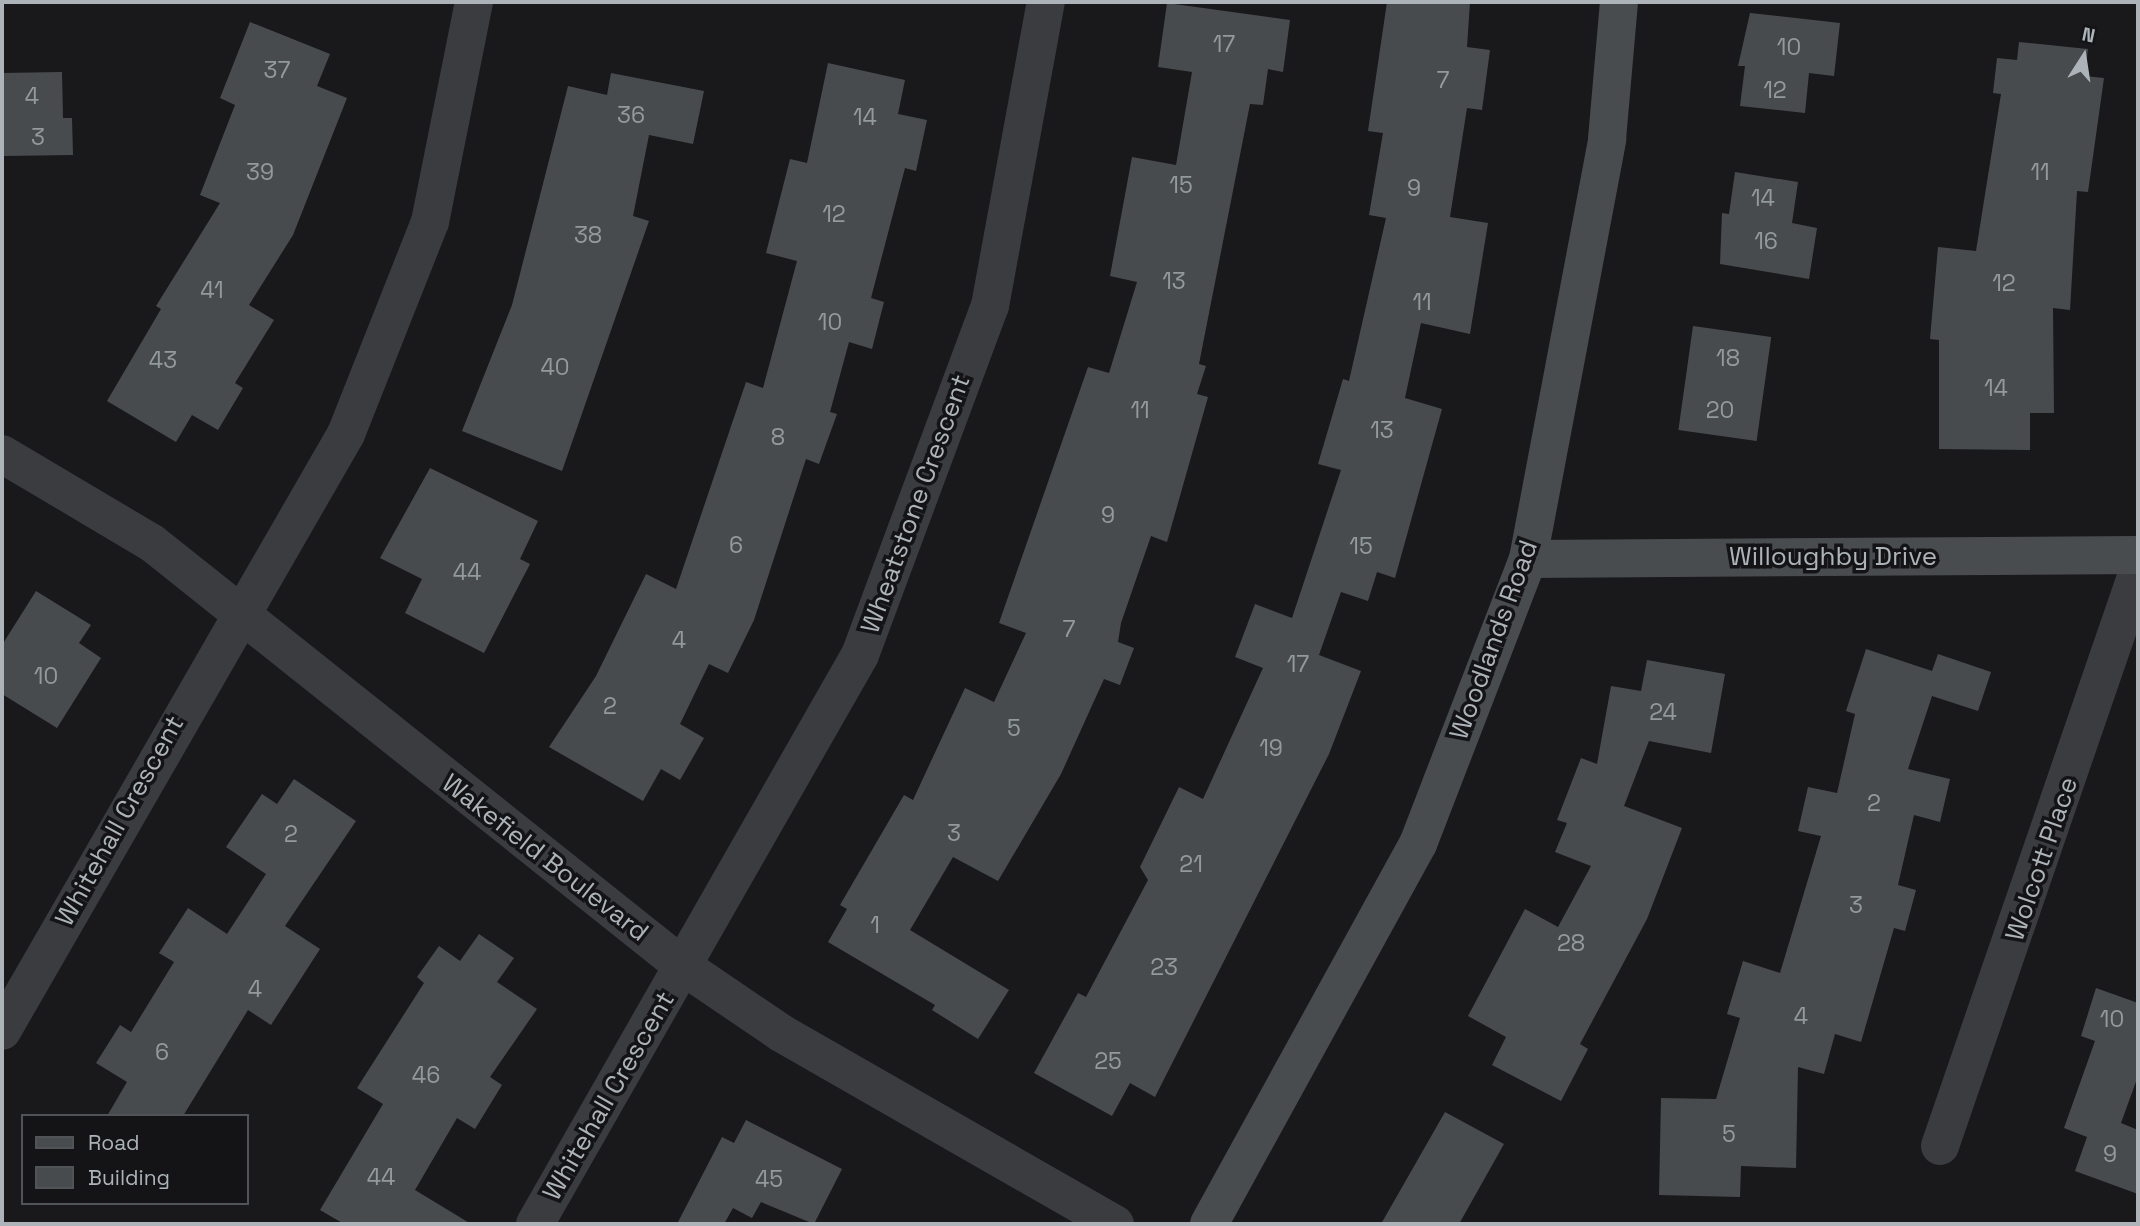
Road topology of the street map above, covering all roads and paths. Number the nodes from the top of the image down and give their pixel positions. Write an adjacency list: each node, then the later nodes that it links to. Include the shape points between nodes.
1 (474, 2): 8 (street, via 430,222 345,434)
2 (1046, 2): 9 (street, Wheatstone Crescent, via 990,306 860,655)
3 (1619, 2): 6 (street, Woodlands Road, via 1608,139)
4 (2, 454): 8 (street, Wakefield Boulevard, via 152,542)
5 (2138, 555): 6 (street, Willoughby Drive)
6 (1528, 559): 14 (street, Woodlands Road, via 1418,844)
7 (2138, 571): 11 (street, Wolcott Place)
8 (239, 612): 9 (street, Wakefield Boulevard); 10 (street, Whitehall Crescent)
9 (684, 967): 12 (street, Whitehall Crescent); 13 (street, Wakefield Boulevard, via 781,1033)
10 (2, 1031)
11 (1940, 1146)
12 (535, 1224)
13 (1115, 1224)
14 (1209, 1224)

